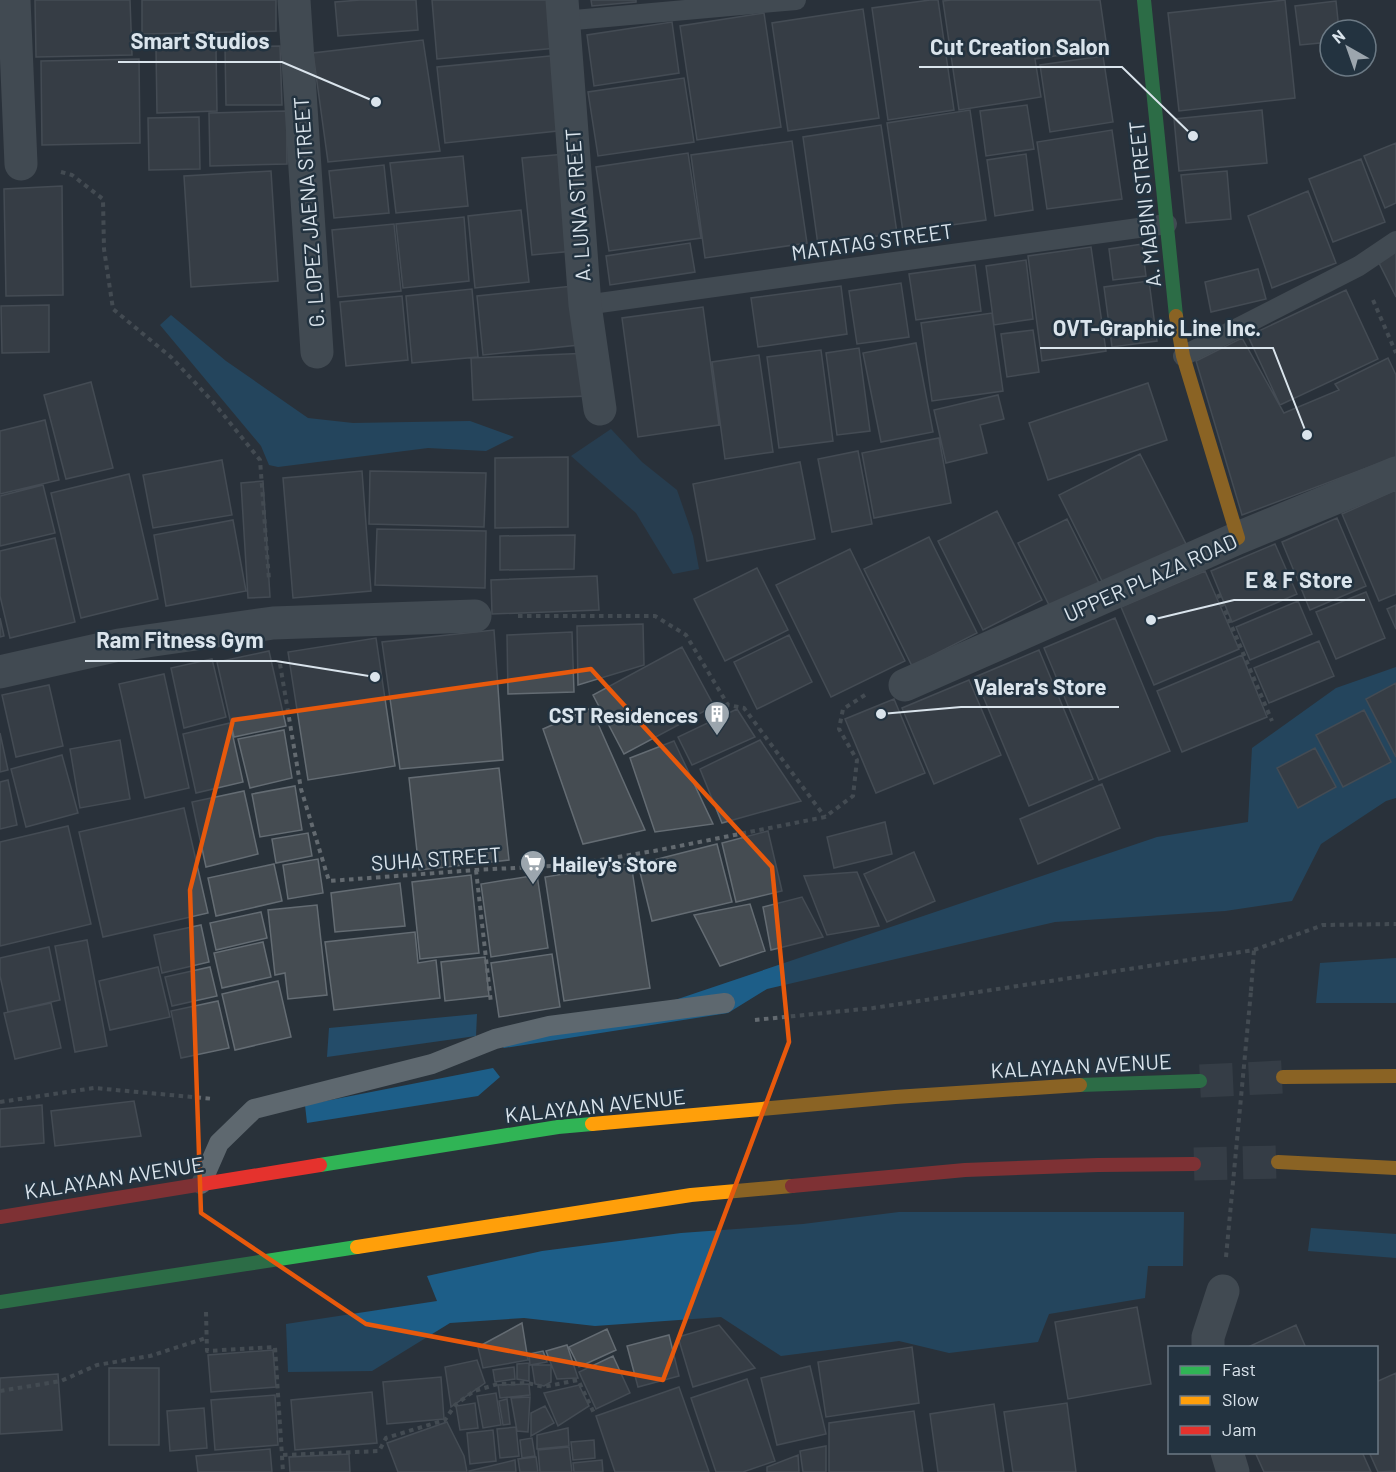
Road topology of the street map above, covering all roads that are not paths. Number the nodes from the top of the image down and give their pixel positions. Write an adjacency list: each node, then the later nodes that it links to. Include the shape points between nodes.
1 (14, 0): 6 (street)
2 (294, 0): 10 (street, G. LOPEZ JAENA STREET)
3 (796, 0): 5 (lane)
4 (1150, 0): 7 (main road, A. MABINI STREET)
5 (563, 11): 9 (street, A. LUNA STREET)
6 (21, 164)
7 (1167, 224): 9 (lane, MATATAG STREET); 11 (main road, A. MABINI STREET)
8 (1396, 242): 11 (lane, via 1359,266)
9 (585, 305): 12 (street, A. LUNA STREET)
10 (317, 352)
11 (1183, 356): 14 (main road, A. MABINI STREET)
12 (600, 409)
13 (1396, 473): 14 (street, UPPER PLAZA ROAD)
14 (1238, 538): 17 (street, UPPER PLAZA ROAD)
15 (475, 616): 16 (street, via 273,623 119,645)
16 (0, 672)
17 (905, 685)
18 (725, 1003): 25 (lane, via 549,1026 495,1039 432,1064 254,1109 219,1143)
19 (1396, 1076): 20 (main road)
20 (1283, 1077)
21 (1200, 1081): 25 (main road, KALAYAAN AVENUE, via 895,1097 558,1127)
22 (1278, 1162): 24 (main road)
23 (1194, 1164): 28 (main road, via 965,1170 691,1195)
24 (1396, 1168)
25 (201, 1184): 26 (main road, KALAYAAN AVENUE)
26 (0, 1217)
27 (1223, 1292): 29 (street)
28 (0, 1302)
29 (1208, 1346)
30 (1228, 1454): 31 (street)
31 (1233, 1472)

